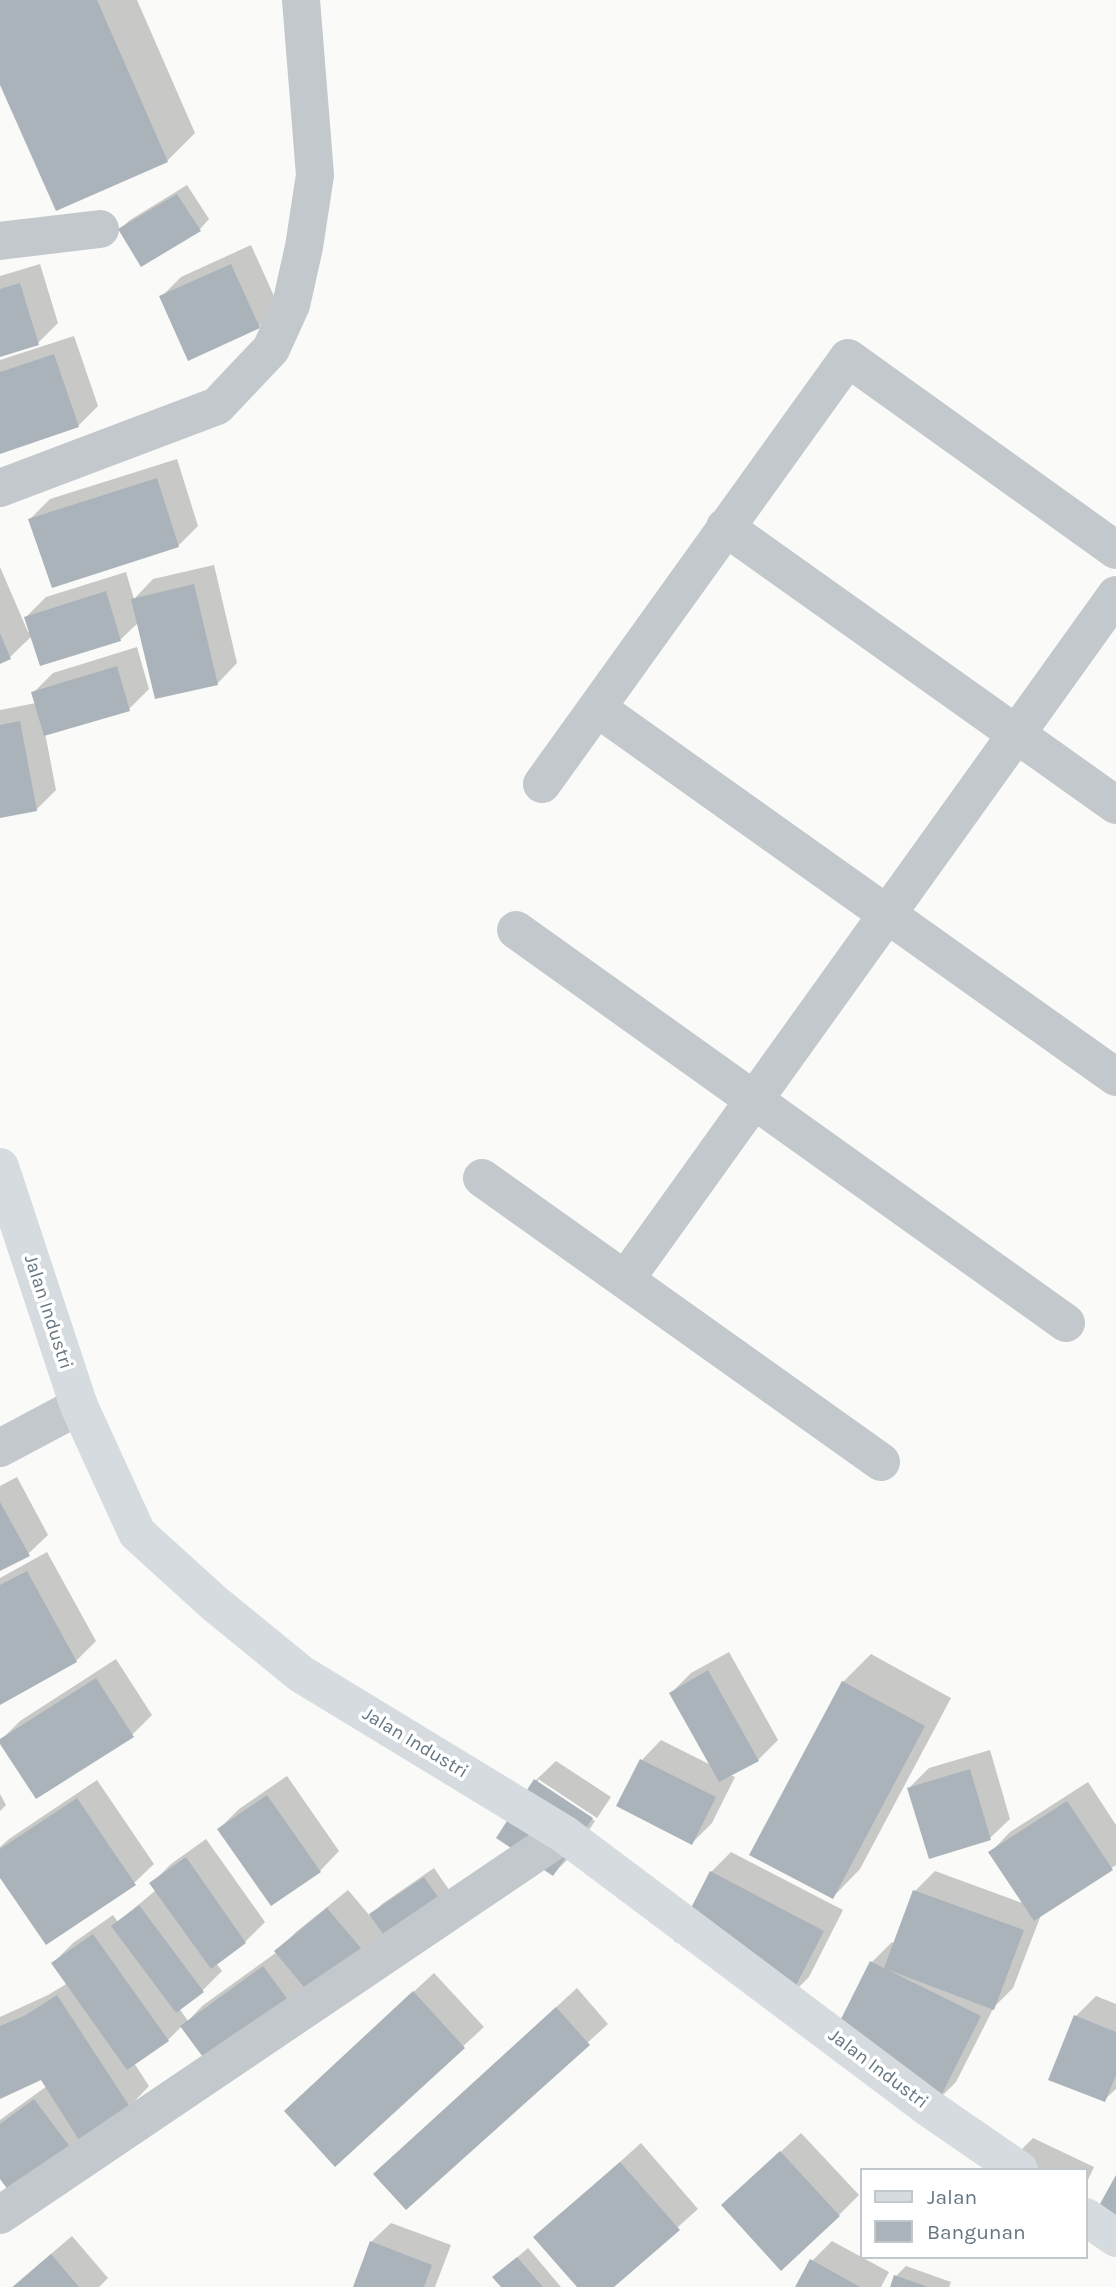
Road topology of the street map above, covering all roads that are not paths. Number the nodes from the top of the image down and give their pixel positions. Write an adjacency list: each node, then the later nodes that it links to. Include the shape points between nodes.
1 (301, 0): 4 (street, via 315,175 291,305 271,348 217,406)
2 (100, 229): 3 (street)
3 (0, 241)
4 (0, 488)
5 (726, 527): 6 (street, via 848,358); 8 (street); 9 (street)
6 (1116, 550)
7 (1116, 595): 9 (street)
8 (597, 708): 10 (street); 12 (street)
9 (1016, 734): 11 (street); 12 (street)
10 (542, 784)
11 (1116, 805)
12 (888, 914): 14 (street); 15 (street)
13 (516, 930): 15 (street)
14 (1116, 1077)
15 (754, 1100): 18 (street); 19 (street)
16 (0, 1167): 20 (main road, Jalan Industri)
17 (482, 1178): 18 (street)
18 (625, 1280): 22 (street)
19 (1066, 1323)
20 (79, 1406): 21 (street); 23 (main road, Jalan Industri, via 137,1533 214,1603 301,1674)
21 (0, 1448)
22 (881, 1462)
23 (564, 1834): 24 (main road, Jalan Industri); 25 (street)
24 (1015, 2168)
25 (0, 2215)
26 (1088, 2218): 27 (main road)
27 (1116, 2238)

